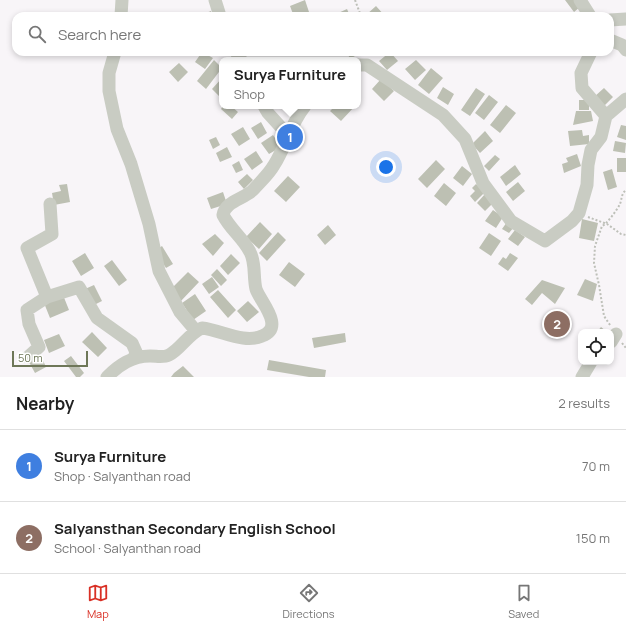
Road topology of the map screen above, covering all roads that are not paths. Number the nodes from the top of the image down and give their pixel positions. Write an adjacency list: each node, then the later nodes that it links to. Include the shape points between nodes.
1 (122, 0): 4 (street)
2 (215, 0): 5 (street)
3 (580, 0): 6 (street)
4 (121, 12)
5 (219, 12)
6 (588, 12)
7 (626, 19): 8 (street)
8 (614, 20)
9 (614, 42): 10 (street)
10 (626, 50)
11 (114, 56): 21 (street, via 109,73 109,91 116,130 131,164 150,224 159,271 180,312)
12 (589, 56): 17 (street, via 580,73 582,88)
13 (361, 65): 17 (street, via 367,65 443,115 465,139 483,182 511,221 545,241 572,222 579,213 587,185 591,150 601,138)
14 (626, 99): 17 (street)
15 (266, 109): 18 (street)
16 (303, 109): 18 (street)
17 (606, 116)
18 (287, 134): 21 (street, via 274,165 245,197 228,205 223,215 250,252 256,289 269,310 271,326 266,335 256,338 237,337 207,328)
19 (50, 204): 20 (street, via 52,234 27,248)
20 (47, 297): 22 (street, via 27,310 40,347); 23 (street, via 79,287 97,318 132,343 136,352)
21 (196, 331): 23 (street, via 169,355)
22 (28, 357)
23 (134, 358): 25 (street, via 119,366)
24 (589, 365): 26 (street)
25 (107, 377)
26 (582, 377)

